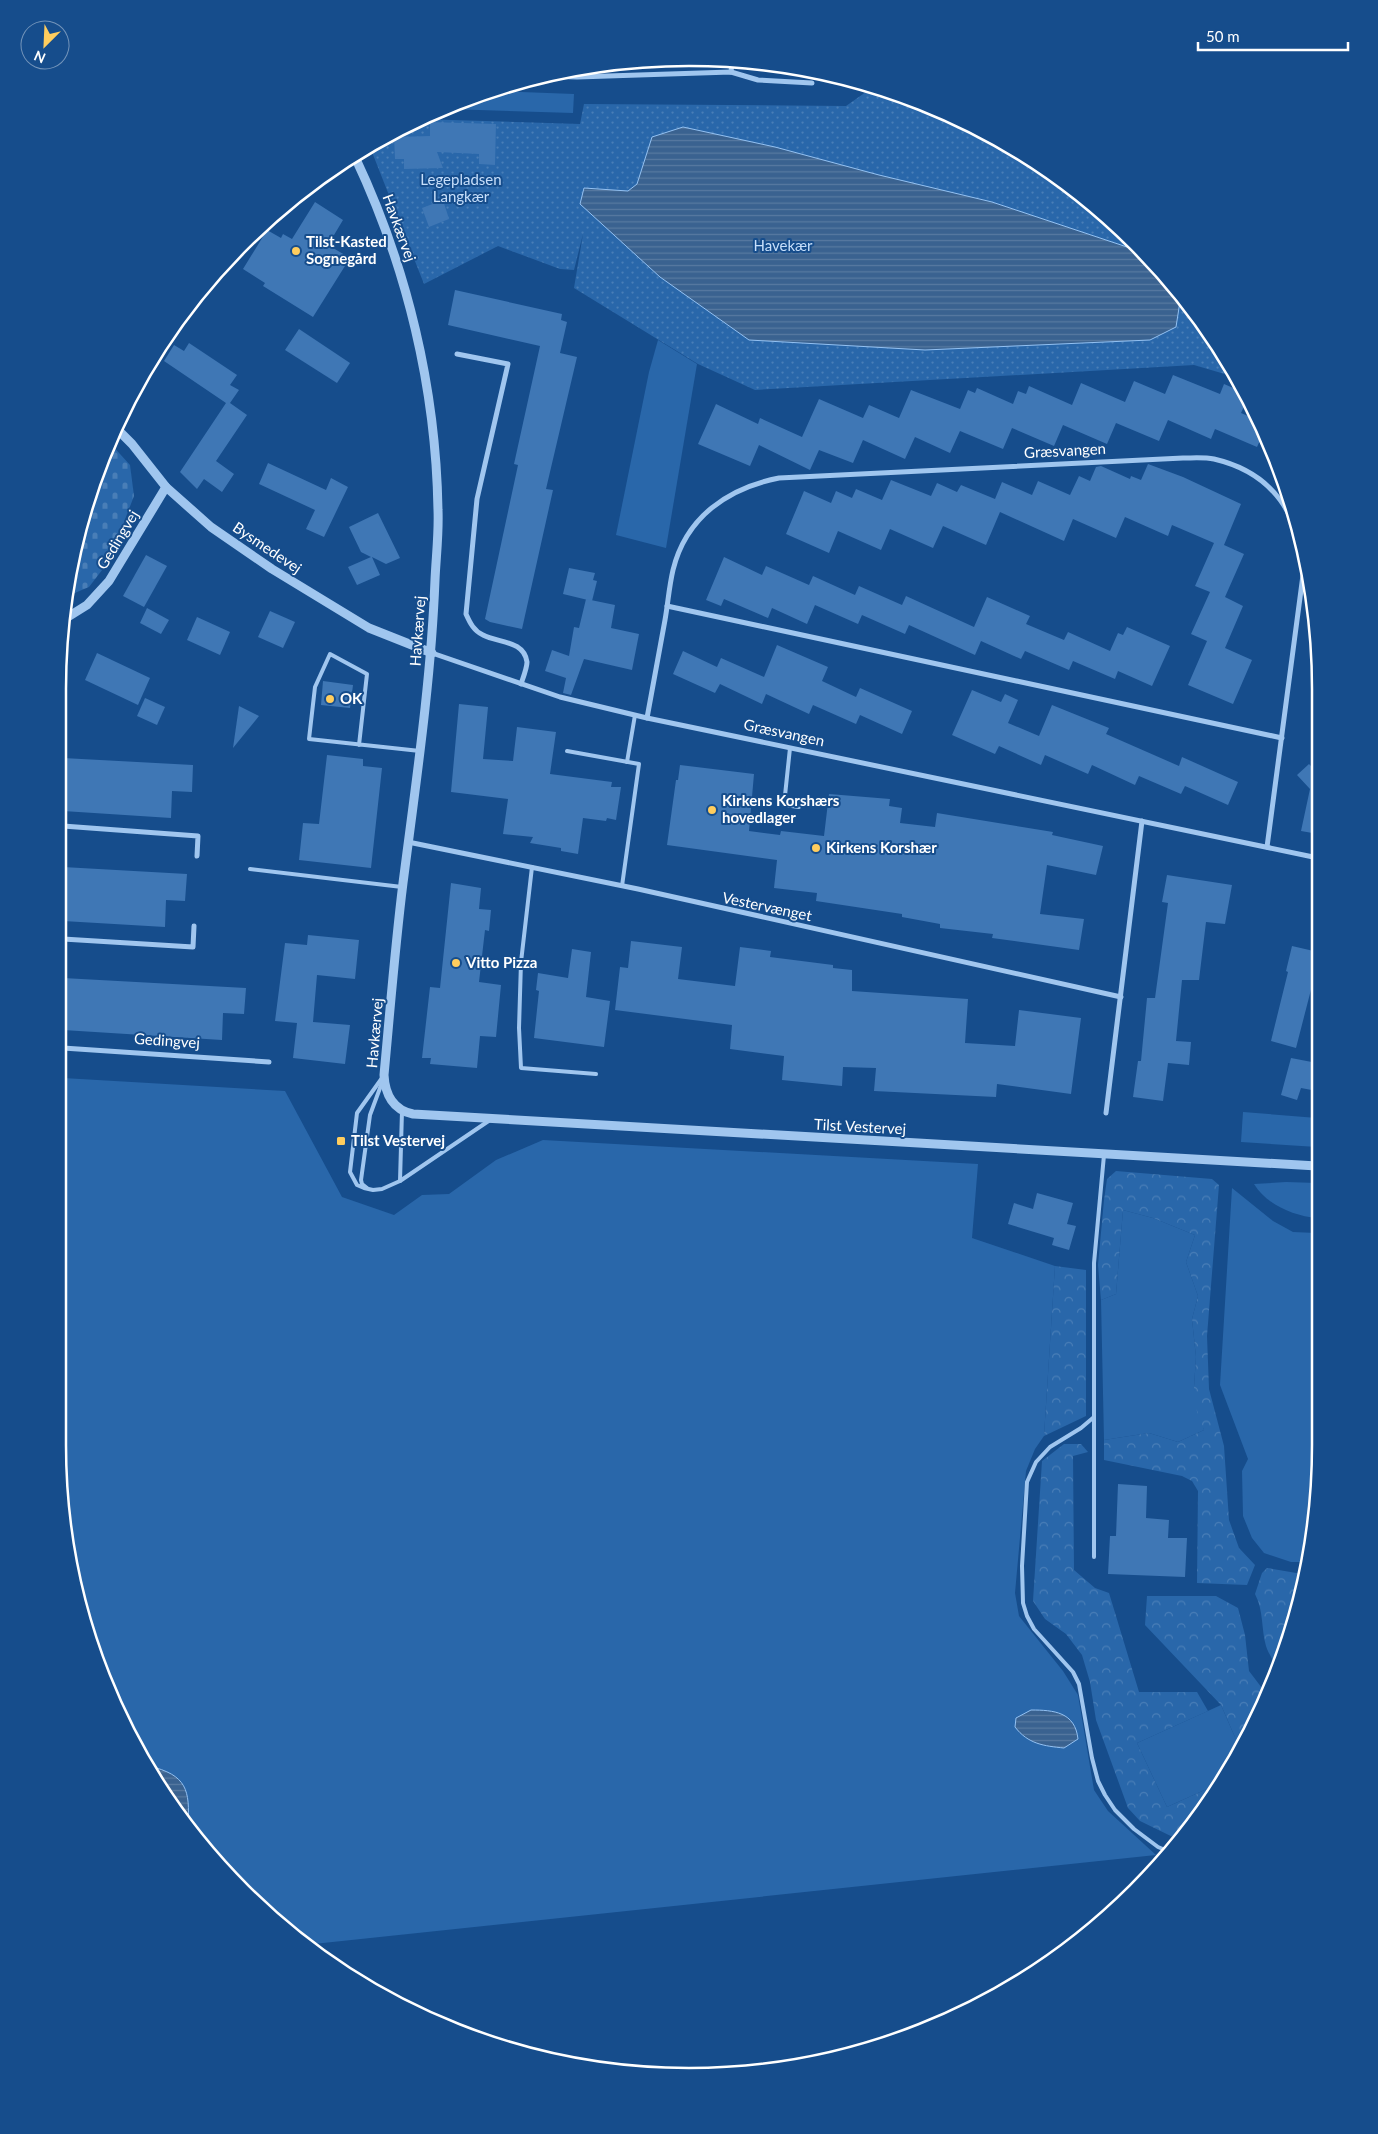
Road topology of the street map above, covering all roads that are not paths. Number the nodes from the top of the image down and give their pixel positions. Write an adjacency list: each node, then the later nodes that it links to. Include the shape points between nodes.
1 (731, 68): 2 (street)
2 (731, 72): 3 (street); 4 (street, via 758,80)
3 (575, 77)
4 (812, 84)
5 (358, 162): 13 (street, Havkærvej, via 404,280 423,359 435,445 438,511)
6 (457, 354): 14 (street, via 508,364 477,499 466,614 473,627 483,635 514,644 524,652 527,663)
7 (122, 434): 8 (street, Bysmedevej)
8 (166, 486): 12 (street, Gedingvej, via 109,581 87,605); 13 (street, Bysmedevej, via 211,527 272,569 369,628)
9 (1283, 503): 11 (street, Græsvangen, via 1264,483 1240,467 1212,458 779,478 733,492 702,517 682,545 673,569)
10 (1303, 589): 17 (street, Græsvangen)
11 (667, 606): 16 (street, Græsvangen); 17 (street)
12 (71, 615)
13 (432, 653): 14 (street, Græsvangen); 20 (street, Havkærvej)
14 (521, 684): 15 (street, Græsvangen)
15 (635, 715): 16 (street, Græsvangen); 22 (lane)
16 (647, 718): 19 (street, Græsvangen)
17 (1282, 738): 27 (street, Græsvangen)
18 (359, 745): 18 (lane, via 309,739 315,687 330,654 367,674); 20 (lane)
19 (790, 748): 23 (lane, via 784,805); 24 (street, Græsvangen)
20 (420, 751): 26 (street, Havkærvej)
21 (568, 751): 22 (lane)
22 (626, 762): 32 (lane, via 639,764)
23 (799, 807)
24 (1142, 821): 27 (street, Græsvangen); 36 (street)
25 (66, 826): 28 (street, via 198,836)
26 (408, 842): 30 (street, Vestervænget); 33 (street, Havkærvej)
27 (1267, 847): 29 (street, Græsvangen)
28 (198, 856)
29 (1312, 857)
30 (532, 867): 32 (street, Vestervænget); 39 (lane, via 521,962 521,1068)
31 (250, 870): 33 (lane)
32 (622, 886): 36 (street, Vestervænget)
33 (402, 887): 40 (street, Havkærvej)
34 (194, 926): 35 (street, via 193,946)
35 (66, 939)
36 (1121, 997): 42 (street)
37 (66, 1048): 38 (street, Gedingvej)
38 (269, 1062)
39 (596, 1074)
40 (384, 1075): 41 (street, Havkærvej, via 387,1093); 47 (lane, via 370,1115 361,1180); 47 (lane, via 356,1112 350,1165 352,1179)
41 (402, 1111): 43 (street, Tilst Vestervej); 46 (lane)
42 (1106, 1112)
43 (492, 1119): 44 (street, Tilst Vestervej); 46 (lane)
44 (1104, 1155): 45 (street, Tilst Vestervej); 48 (lane, via 1094,1264)
45 (1312, 1166)
46 (400, 1181): 47 (lane)
47 (374, 1190)
48 (1094, 1417): 49 (lane); 50 (lane, via 1050,1447 1036,1462 1028,1482 1022,1566 1023,1603 1034,1629 1073,1672 1079,1684 1092,1758 1105,1795 1134,1829)
49 (1094, 1557)
50 (1162, 1849)

